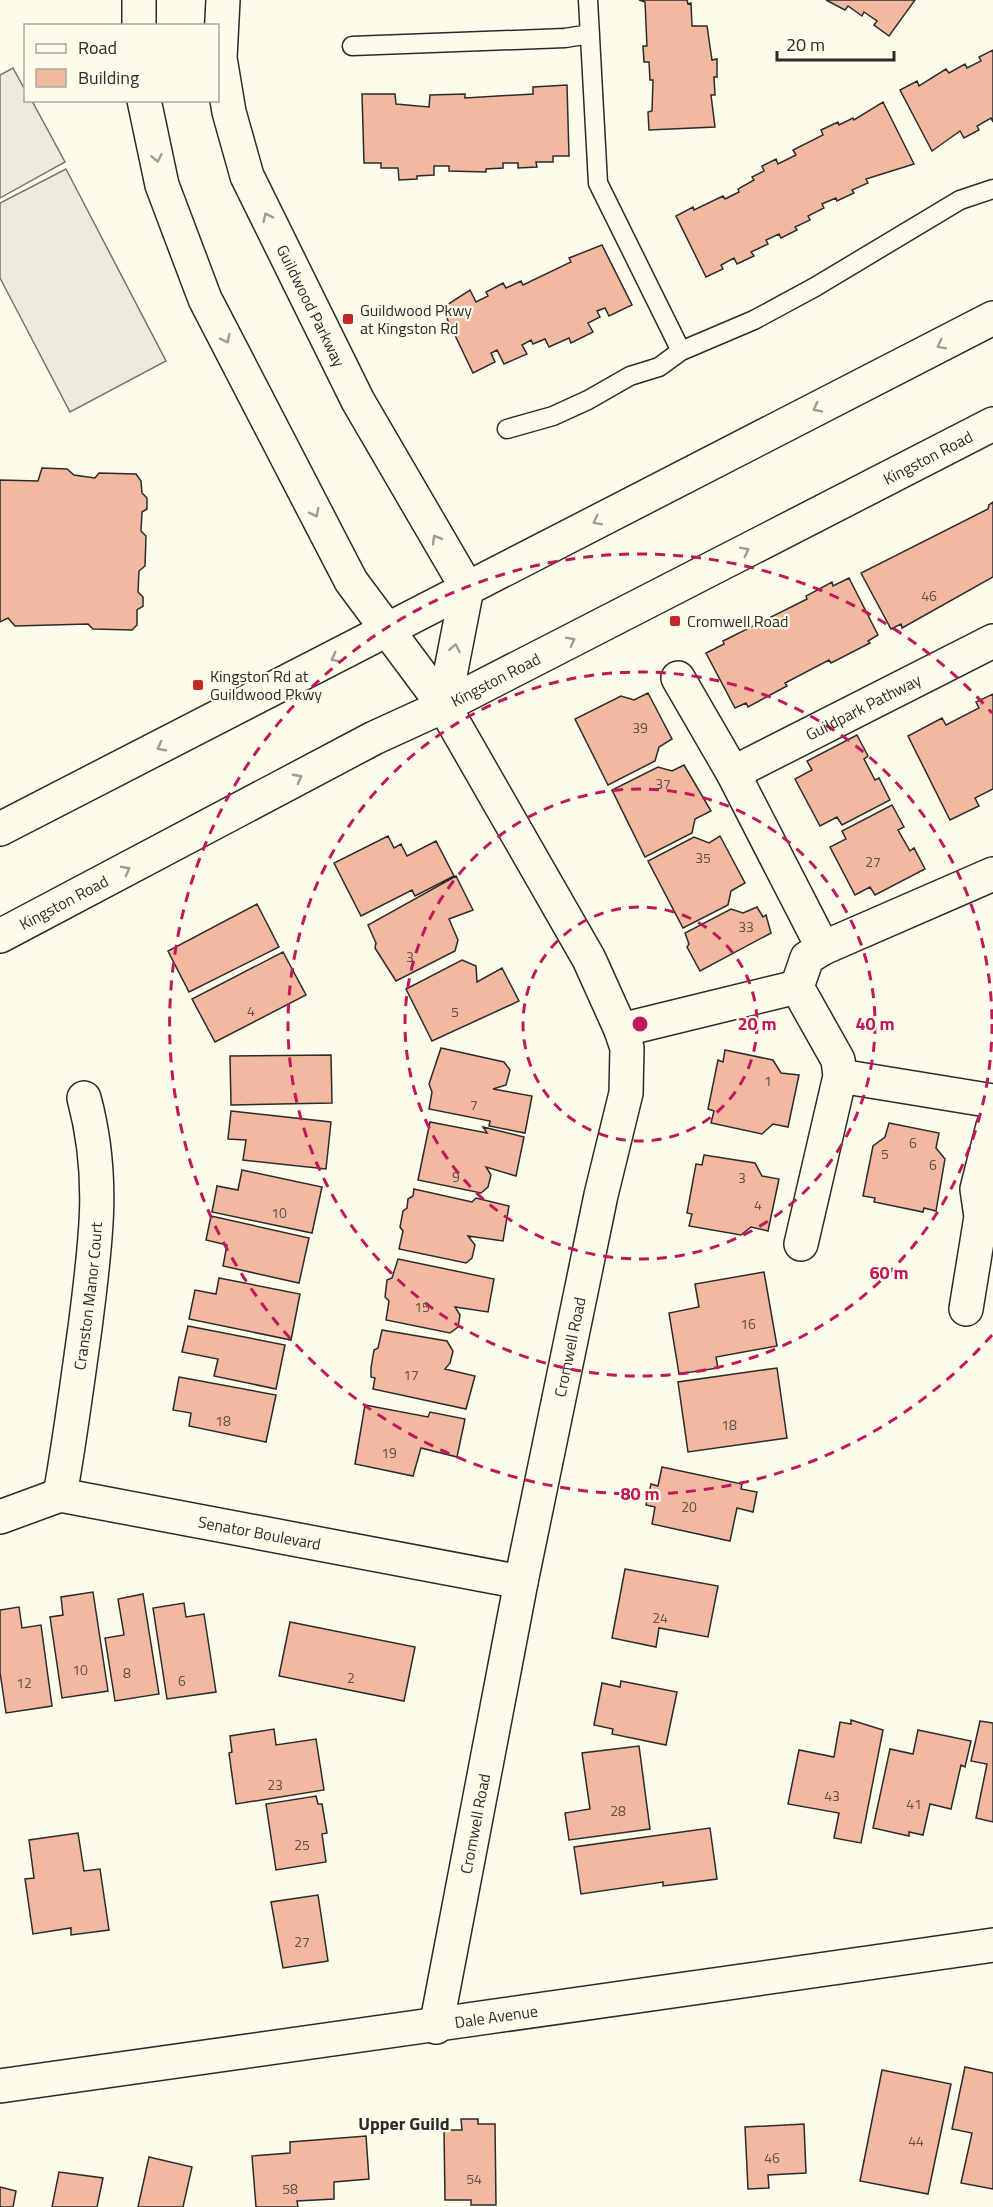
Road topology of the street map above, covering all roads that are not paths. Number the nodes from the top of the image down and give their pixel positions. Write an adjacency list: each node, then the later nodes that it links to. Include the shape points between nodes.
1 (138, 0): 4 (street)
2 (223, 0): 13 (street, Guildwood Parkway, one-way to 2, via 358,401 247,176 229,112 220,58)
3 (588, 0): 5 (lane)
4 (139, 24)
5 (590, 34): 6 (lane); 10 (lane, via 598,183)
6 (352, 46)
7 (144, 102): 14 (street, one-way to 14, via 162,184 205,298 351,580)
8 (993, 189): 10 (lane, via 960,200 815,287 714,339)
9 (993, 318): 13 (street, one-way to 13)
10 (681, 351): 12 (lane, via 659,367 630,376 554,416)
11 (993, 423): 17 (street, Kingston Road, one-way to 11)
12 (507, 429)
13 (467, 588): 14 (street); 17 (street, one-way to 13)
14 (387, 631): 17 (street, Cromwell Road); 19 (street, one-way to 19)
15 (993, 641): 18 (street, Guildpark Pathway)
16 (678, 678): 18 (street)
17 (444, 706): 21 (street, Kingston Road, one-way to 17, via 374,738); 24 (street, Cromwell Road, via 589,960)
18 (733, 773): 22 (street)
19 (0, 829)
20 (993, 874): 22 (street)
21 (0, 936)
22 (823, 948): 23 (street, via 807,957)
23 (797, 987): 24 (street); 25 (street, via 838,1060)
24 (621, 1030): 33 (street, Cromwell Road, via 627,1048 626,1093 601,1195)
25 (840, 1076): 27 (street); 29 (street)
26 (84, 1098): 31 (street, Cranston Manor Court, via 95,1141 98,1230)
27 (993, 1101)
28 (993, 1126): 30 (street, via 977,1189 981,1217)
29 (801, 1244)
30 (966, 1309)
31 (60, 1495): 32 (street, Senator Boulevard); 33 (street, Senator Boulevard)
32 (0, 1516)
33 (521, 1582): 35 (street, Cromwell Road)
34 (993, 1945): 35 (street, Dale Avenue)
35 (436, 2027): 36 (street, Dale Avenue)
36 (0, 2086)

